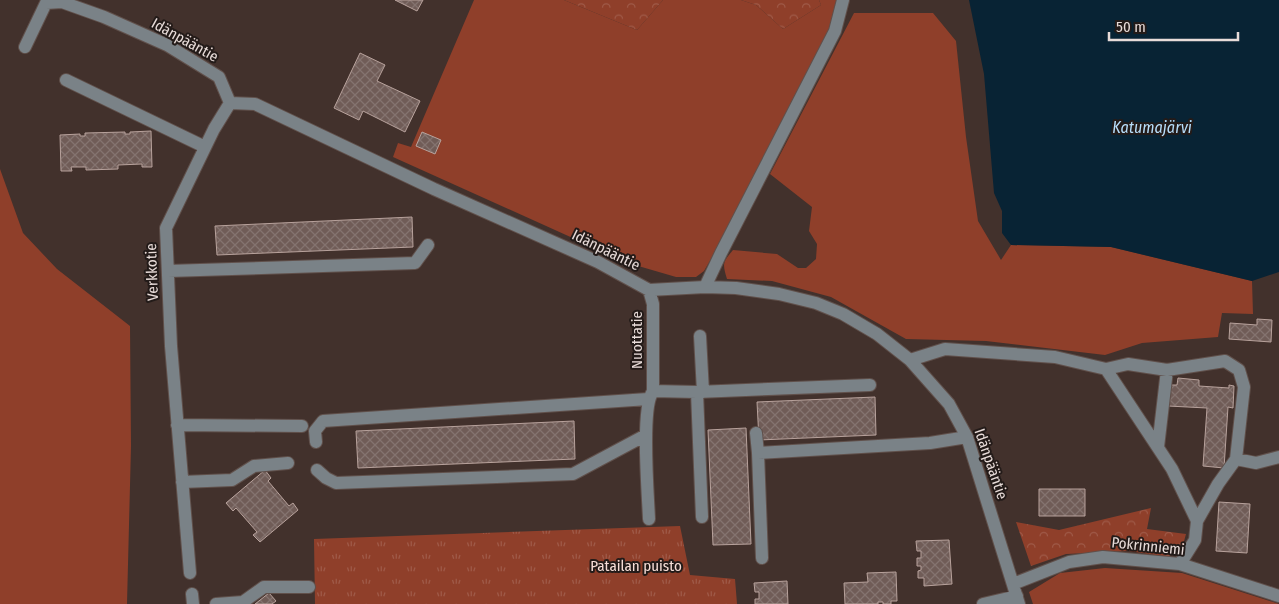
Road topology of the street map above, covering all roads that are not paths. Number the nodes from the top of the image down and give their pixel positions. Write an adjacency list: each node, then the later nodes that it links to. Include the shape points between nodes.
1 (843, 0): 8 (street, via 835,31)
2 (25, 47): 4 (street, Idänpääntie, via 46,3 62,2 167,45 219,77)
3 (66, 80): 5 (street)
4 (230, 102): 5 (street, Verkkotie); 9 (street, Idänpääntie, via 255,104 598,262)
5 (205, 147): 7 (street, Verkkotie, via 166,228)
6 (428, 245): 7 (street, via 415,263)
7 (168, 271): 17 (street, Verkkotie)
8 (705, 287): 9 (street, Idänpääntie); 11 (street, Idänpääntie, via 779,294 816,303 843,314 876,334)
9 (649, 290): 16 (street, Nuottatie, via 653,304)
10 (700, 336): 15 (street)
11 (910, 360): 12 (street, via 945,349 1056,356); 21 (street, Idänpääntie, via 949,404)
12 (1106, 368): 13 (street, via 1128,364); 23 (street)
13 (1167, 370): 23 (street); 26 (street, via 1225,361 1239,370 1244,387)
14 (870, 385): 15 (street)
15 (700, 392): 16 (street); 30 (street)
16 (651, 395): 20 (street, Nuottatie); 22 (street, via 323,421 315,431)
17 (177, 425): 18 (street); 29 (street, Verkkotie)
18 (302, 426)
19 (756, 433): 24 (street)
20 (646, 435): 28 (street, via 573,474 336,483); 31 (street, Nuottatie)
21 (967, 437): 24 (street, via 930,443); 36 (street, Idänpääntie)
22 (316, 442)
23 (1158, 447): 32 (street)
24 (758, 453): 33 (street)
25 (1279, 457): 26 (street, via 1256,463)
26 (1236, 460): 32 (street)
27 (288, 463): 29 (street, via 254,466 232,480)
28 (318, 470)
29 (182, 482): 35 (street, Verkkotie)
30 (702, 517)
31 (649, 518)
32 (1197, 521): 34 (street, via 1195,540)
33 (762, 558)
34 (1180, 564): 36 (street, Pokrinniemi, via 1103,557 1069,562); 38 (street, Pokrinniemi)
35 (190, 573)
36 (1013, 584): 39 (street, Idänpääntie)
37 (309, 587): 40 (street, via 264,587 243,602)
38 (1279, 596)
39 (1018, 600): 41 (street)
40 (216, 604)
41 (983, 604)

